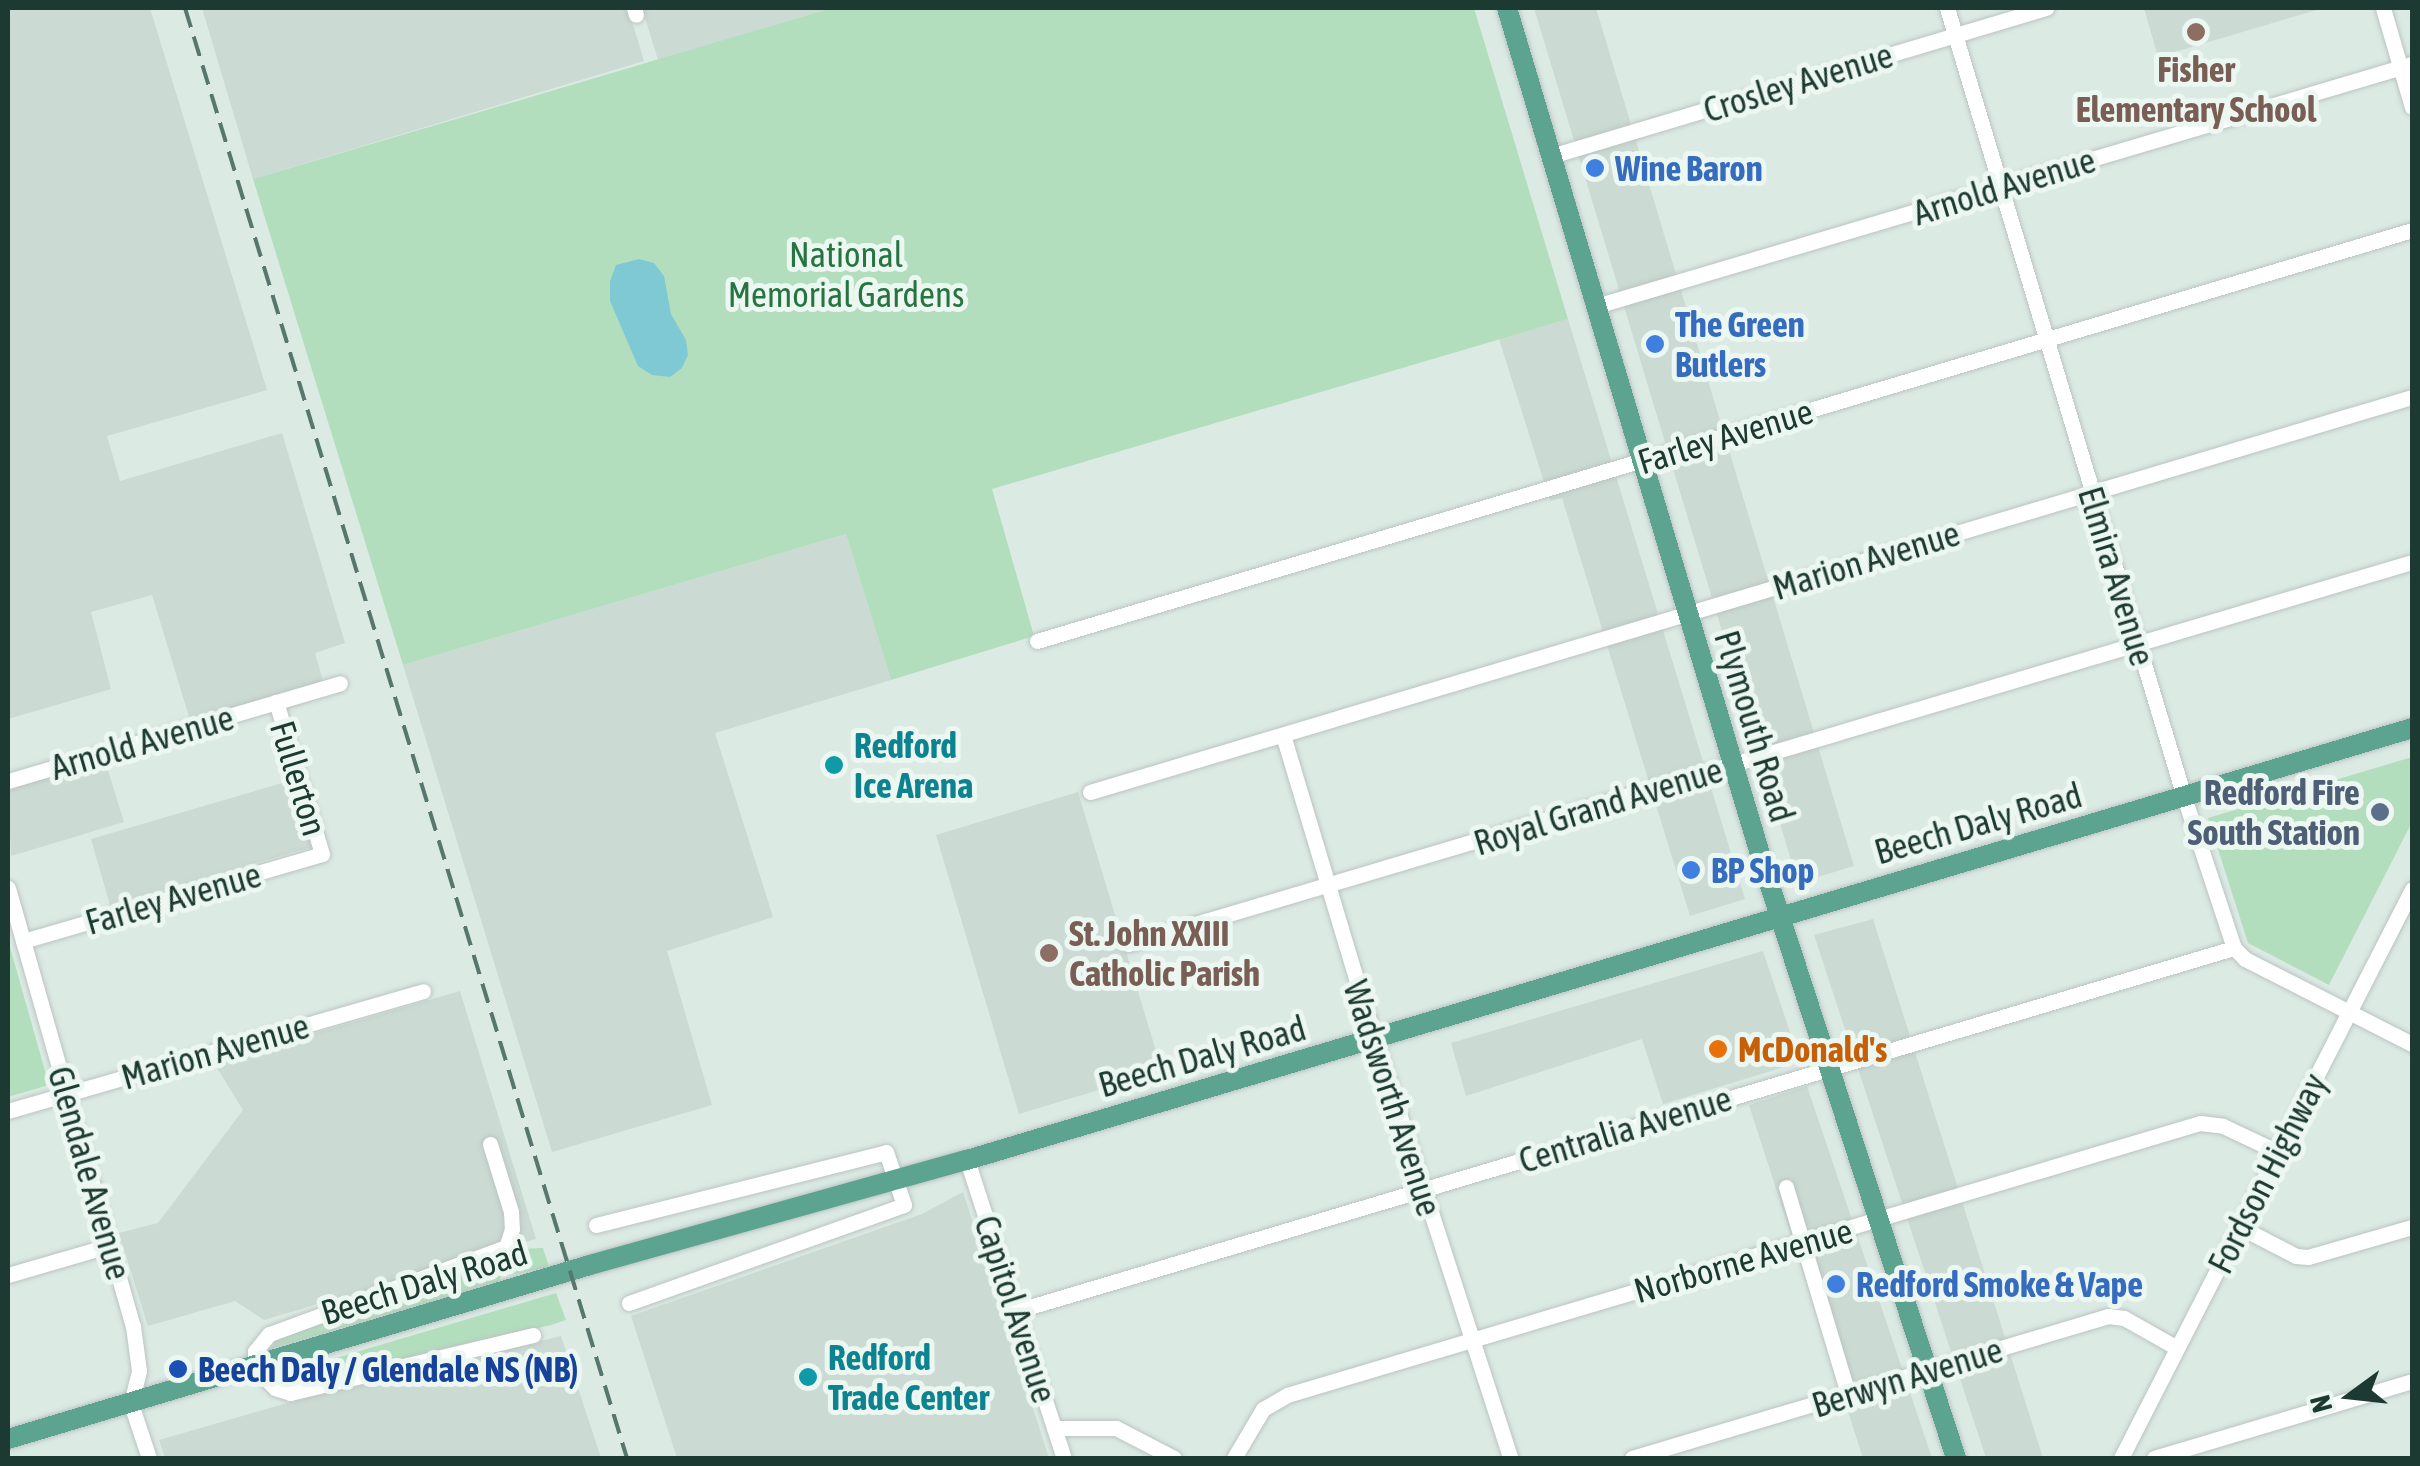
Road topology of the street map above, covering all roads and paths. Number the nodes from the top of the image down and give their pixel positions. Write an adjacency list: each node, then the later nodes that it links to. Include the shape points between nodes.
1 (1507, 8): 8 (main road, Plymouth Road)
2 (1947, 8): 5 (street, Elmira Avenue)
3 (2046, 8): 5 (street, Crosley Avenue)
4 (2383, 8): 6 (street)
5 (1955, 35): 8 (street, Crosley Avenue); 9 (street, Elmira Avenue)
6 (2407, 66): 7 (street); 9 (street, Arnold Avenue)
7 (2412, 108)
8 (1551, 156): 11 (main road, Plymouth Road)
9 (1999, 188): 11 (street, Arnold Avenue); 12 (street, Elmira Avenue)
10 (2412, 230): 12 (street, Farley Avenue)
11 (1596, 306): 14 (main road, Plymouth Road)
12 (2046, 340): 14 (street, Farley Avenue); 15 (street, Elmira Avenue)
13 (2412, 397): 15 (street, Marion Avenue)
14 (1642, 461): 17 (main road, Plymouth Road); 18 (street, Farley Avenue)
15 (2092, 492): 17 (street, Marion Avenue); 19 (street, Elmira Avenue)
16 (2412, 562): 19 (street, Royal Grand Avenue)
17 (1688, 613): 23 (street, Marion Avenue); 24 (main road, Plymouth Road)
18 (1038, 641)
19 (2139, 644): 24 (street, Royal Grand Avenue); 27 (street, Elmira Avenue)
20 (340, 683): 21 (street, Arnold Avenue)
21 (276, 702): 25 (street, Arnold Avenue); 28 (street, Fullerton)
22 (2412, 728): 27 (main road, Beech Daly Road)
23 (1282, 735): 26 (street, Marion Avenue); 29 (street, Wadsworth Avenue)
24 (1734, 765): 29 (street, Royal Grand Avenue); 32 (main road, Plymouth Road)
25 (8, 781)
26 (1090, 792)
27 (2184, 797): 32 (main road, Beech Daly Road); 35 (street, Elmira Avenue)
28 (322, 854): 33 (street, Farley Avenue)
29 (1327, 886): 34 (street, Royal Grand Avenue); 38 (street, Wadsworth Avenue)
30 (8, 888): 33 (street, Glendale Avenue)
31 (2412, 888): 37 (street, Fordson Highway)
32 (1780, 916): 38 (main road, Beech Daly Road); 40 (main road, Plymouth Road)
33 (23, 941): 41 (street, Glendale Avenue)
34 (1128, 944)
35 (2234, 948): 37 (street); 40 (street, Centralia Avenue)
36 (423, 991): 41 (street, Marion Avenue)
37 (2349, 1012): 39 (street); 44 (street, Fordson Highway)
38 (1374, 1039): 45 (main road, Beech Daly Road); 48 (street, Wadsworth Avenue)
39 (2412, 1044)
40 (1828, 1068): 48 (street, Centralia Avenue); 49 (main road, Plymouth Road)
41 (67, 1094): 42 (street, Marion Avenue); 54 (street, Glendale Avenue)
42 (8, 1111)
43 (490, 1144): 61 (street, via 511,1212 506,1247 269,1334 255,1351)
44 (2278, 1152): 49 (street, Norborne Avenue, via 2223,1126 2200,1123); 52 (street, Fordson Highway)
45 (968, 1160): 46 (main road, Beech Daly Road); 57 (street, Capitol Avenue)
46 (895, 1177): 50 (street, via 886,1152); 56 (street, via 904,1205); 61 (main road, Beech Daly Road)
47 (1786, 1187): 53 (street)
48 (1422, 1190): 57 (street, Centralia Avenue); 59 (street, Wadsworth Avenue)
49 (1878, 1220): 53 (street, Norborne Avenue); 62 (main road, Plymouth Road)
50 (596, 1225)
51 (2412, 1226): 52 (street, via 2308,1257)
52 (2240, 1227): 60 (street, Fordson Highway)
53 (1800, 1243): 59 (street, Norborne Avenue); 64 (street)
54 (111, 1245): 55 (street); 65 (street, Glendale Avenue, via 137,1341 138,1388)
55 (8, 1275)
56 (630, 1304)
57 (1016, 1311): 66 (street, Capitol Avenue)
58 (532, 1335): 61 (street, via 290,1392)
59 (1471, 1340): 71 (street, Norborne Avenue, via 1274,1401 1254,1420); 72 (street, Wadsworth Avenue)
60 (2177, 1348): 62 (street, Berwyn Avenue, via 2108,1316); 75 (street, Fordson Highway)
61 (254, 1368): 65 (main road, Beech Daly Road)
62 (1927, 1371): 64 (street, Berwyn Avenue); 74 (main road, Plymouth Road)
63 (2412, 1381): 76 (street)
64 (1848, 1394): 73 (street, Berwyn Avenue)
65 (130, 1404): 67 (main road, Beech Daly Road); 68 (street, Glendale Avenue)
66 (1054, 1428): 69 (street, Capitol Avenue); 70 (street, via 1116,1428)
67 (8, 1439)
68 (149, 1458)
69 (1064, 1458)
70 (1174, 1458)
71 (1234, 1458)
72 (1510, 1458)
73 (1632, 1458)
74 (1956, 1458)
75 (2122, 1458)
76 (2154, 1458)

